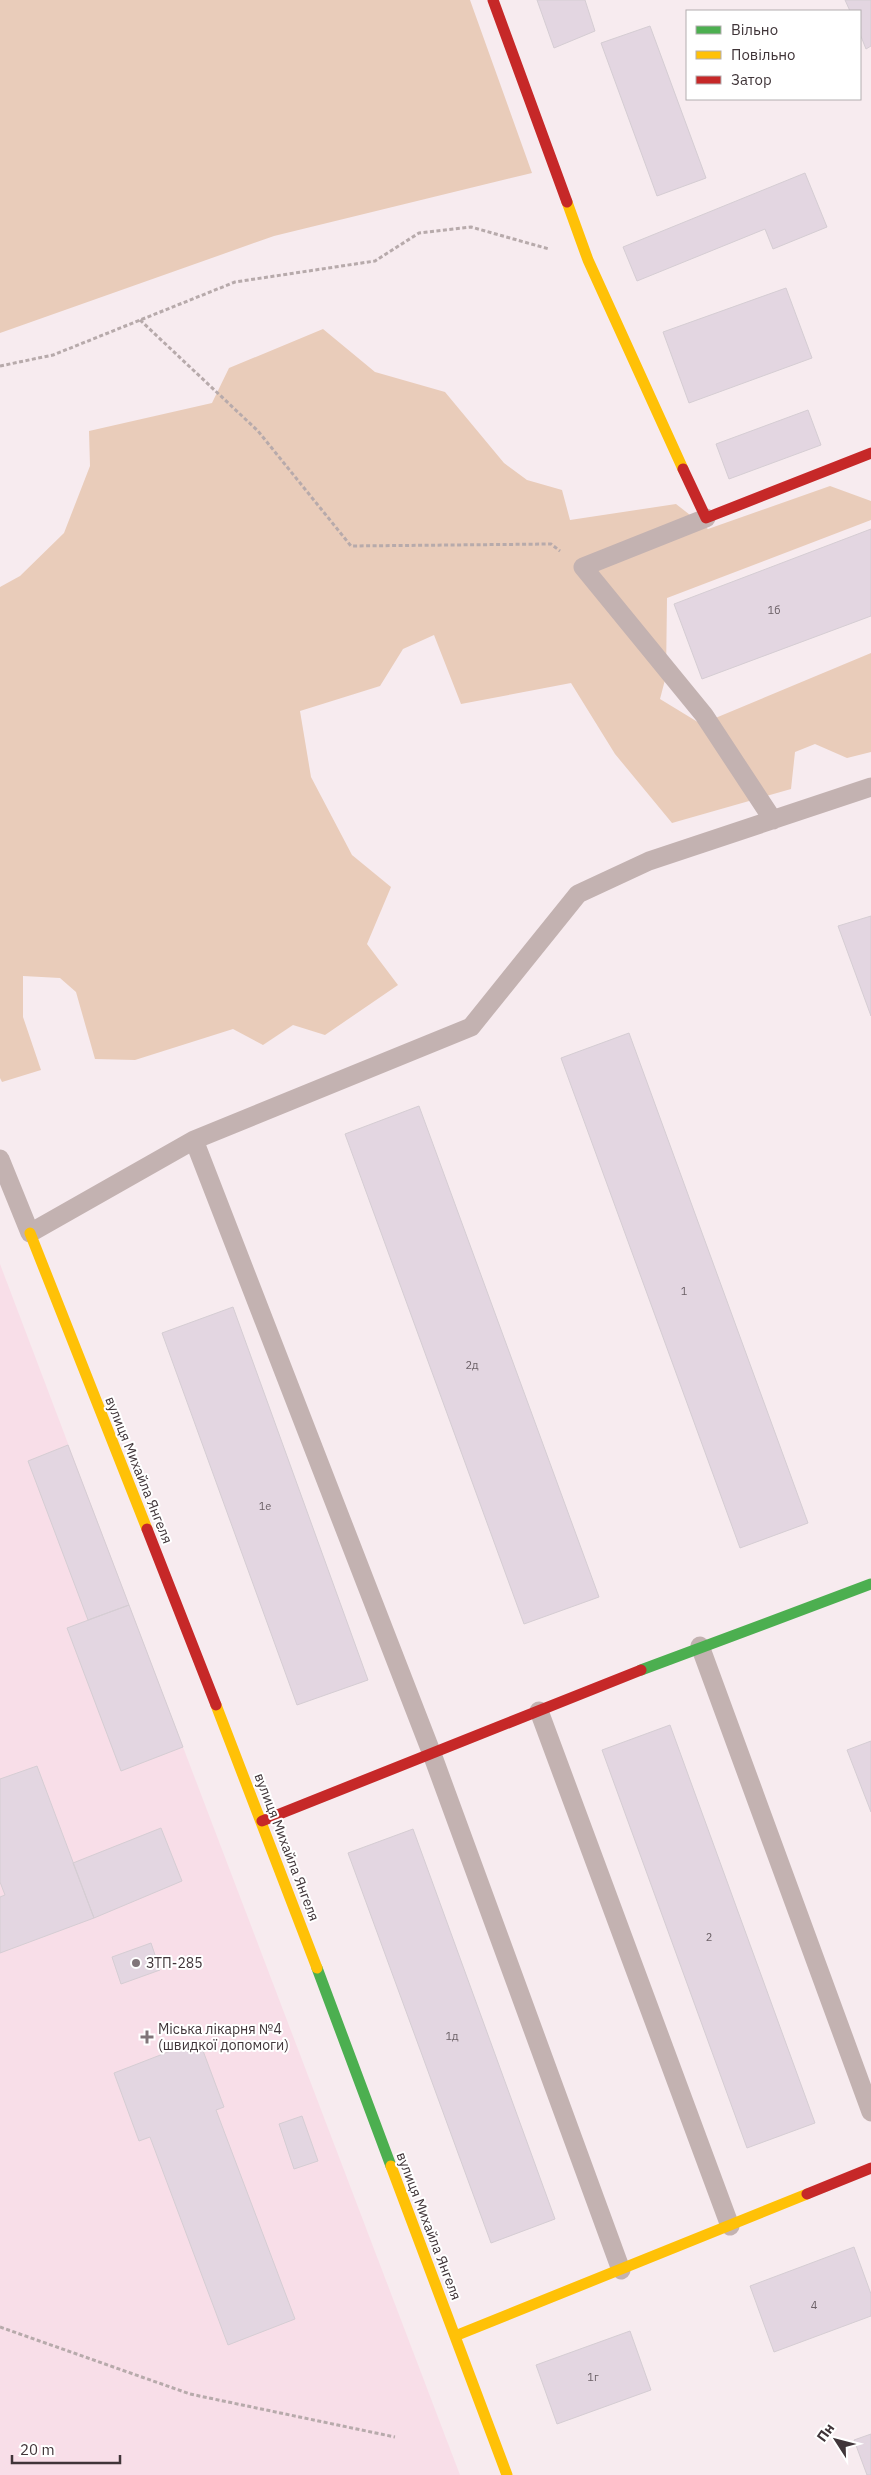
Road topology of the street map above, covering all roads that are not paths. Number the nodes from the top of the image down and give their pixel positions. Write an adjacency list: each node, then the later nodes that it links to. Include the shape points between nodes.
1 (493, 0): 3 (street, via 588,260)
2 (871, 453): 3 (street)
3 (706, 518): 5 (lane, via 583,567 704,715)
4 (871, 787): 5 (lane)
5 (773, 820): 6 (lane, via 649,861 578,894 471,1027)
6 (194, 1140): 8 (lane); 12 (lane)
7 (0, 1160): 8 (lane)
8 (30, 1233): 13 (street, вулиця Михайла Янгеля)
9 (871, 1584): 10 (street)
10 (700, 1646): 11 (street); 14 (lane)
11 (539, 1711): 12 (street); 16 (lane)
12 (432, 1754): 13 (street); 17 (lane)
13 (262, 1822): 18 (street, вулиця Михайла Янгеля)
14 (871, 2112)
15 (871, 2168): 16 (street)
16 (730, 2226): 17 (street)
17 (621, 2270): 18 (street)
18 (455, 2336): 19 (street, вулиця Михайла Янгеля)
19 (506, 2475)

